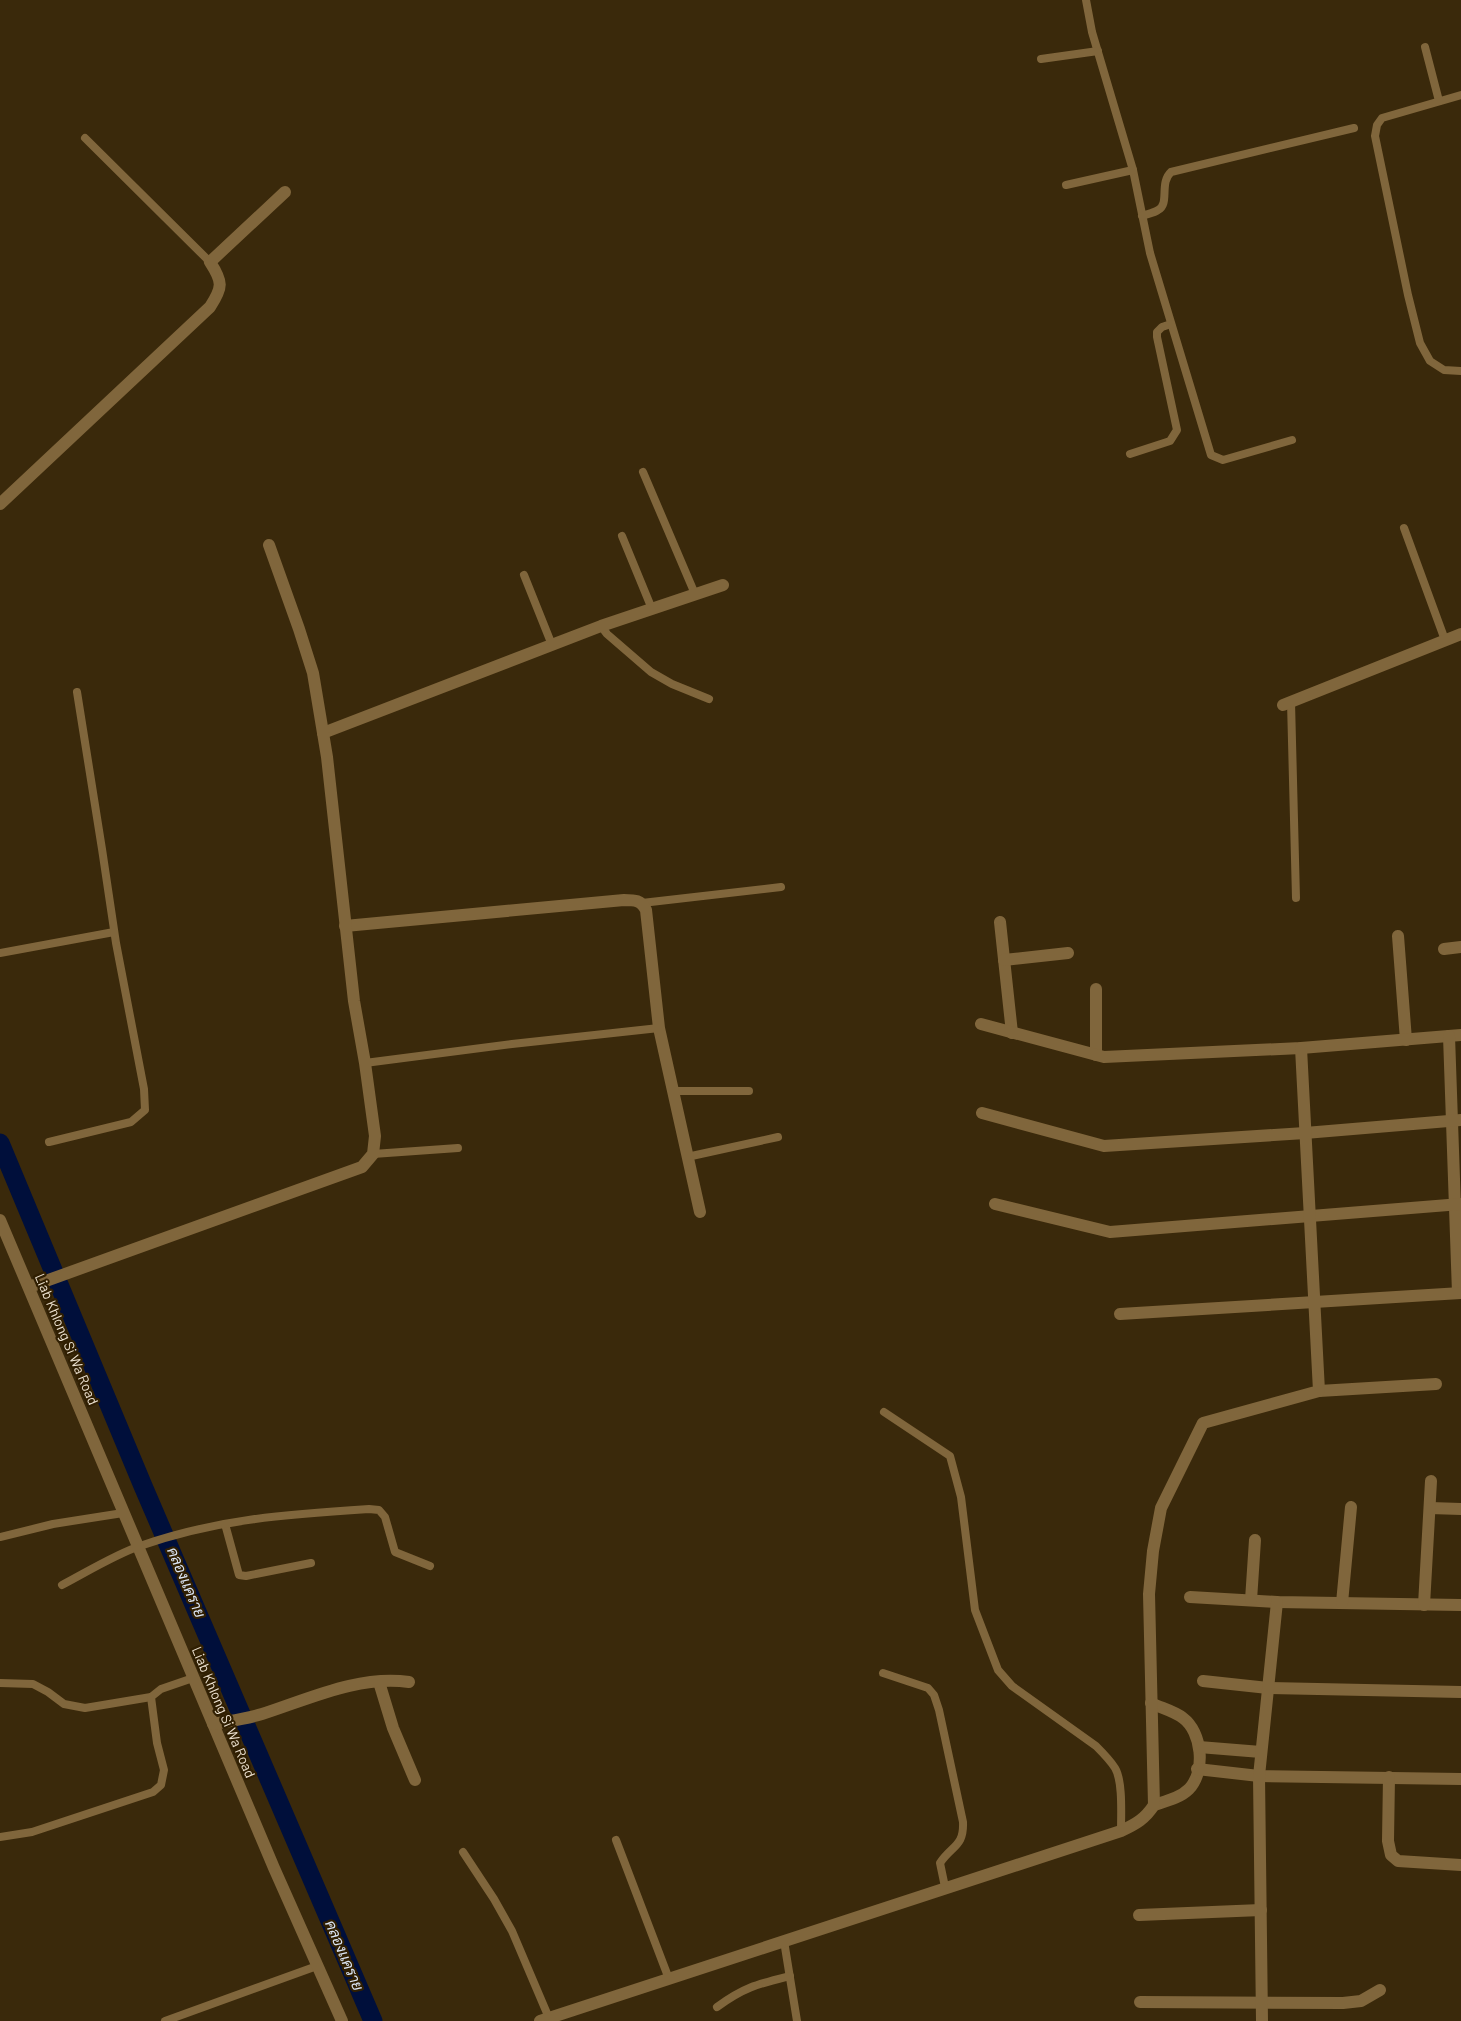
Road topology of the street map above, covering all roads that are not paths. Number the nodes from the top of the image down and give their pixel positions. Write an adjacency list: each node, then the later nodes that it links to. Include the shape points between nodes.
1 (1086, 0): 3 (lane)
2 (1425, 47): 6 (lane)
3 (1098, 50): 4 (lane); 9 (lane)
4 (1042, 59)
5 (1461, 95): 6 (lane)
6 (1439, 101): 15 (lane, via 1382,118 1375,136 1420,343 1430,361 1444,370)
7 (1354, 128): 12 (lane, via 1171,172 1164,182 1163,206)
8 (85, 138): 13 (lane)
9 (1133, 170): 10 (lane); 12 (lane)
10 (1066, 185)
11 (285, 192): 13 (street)
12 (1142, 216): 14 (lane)
13 (210, 262): 19 (street, via 220,277 220,292 210,307)
14 (1171, 324): 16 (lane, via 1211,455 1223,460); 17 (lane, via 1162,327 1157,337 1177,430 1170,440)
15 (1461, 371)
16 (1292, 440)
17 (1130, 454)
18 (643, 472): 25 (lane)
19 (0, 504)
20 (1404, 528): 29 (lane)
21 (622, 536): 26 (lane)
22 (269, 545): 34 (street, via 313,673)
23 (524, 575): 30 (lane)
24 (723, 585): 25 (street)
25 (695, 594): 26 (street)
26 (652, 609): 27 (street)
27 (601, 626): 30 (street); 32 (lane, via 651,672)
28 (1461, 634): 29 (street)
29 (1445, 640): 33 (street)
30 (552, 645): 34 (street)
31 (76, 692): 40 (lane)
32 (709, 699)
33 (1287, 704): 36 (lane)
34 (323, 733): 39 (street)
35 (781, 887): 37 (lane)
36 (1296, 898)
37 (642, 903): 39 (street, via 624,900); 49 (street, via 646,910)
38 (1000, 922): 46 (street)
39 (345, 926): 55 (street)
40 (114, 932): 44 (lane); 62 (lane, via 144,1089 145,1110 131,1122)
41 (1398, 936): 52 (street)
42 (1444, 948): 43 (street)
43 (1461, 948)
44 (0, 953)
45 (1068, 954): 46 (street)
46 (1004, 960): 50 (street)
47 (1096, 989): 54 (street)
48 (981, 1024): 50 (street)
49 (659, 1028): 55 (lane); 56 (street)
50 (1012, 1033): 54 (street)
51 (1455, 1036): 52 (street); 59 (street)
52 (1406, 1040): 53 (street)
53 (1301, 1048): 54 (street); 60 (street)
54 (1096, 1055)
55 (365, 1063): 64 (street, via 375,1136)
56 (673, 1091): 57 (lane); 65 (street)
57 (749, 1091)
58 (982, 1113): 60 (street, via 1104,1146)
59 (1456, 1120): 60 (street); 67 (street)
60 (1305, 1133): 69 (street)
61 (778, 1136): 65 (lane)
62 (49, 1142)
63 (458, 1148): 64 (lane)
64 (374, 1154): 71 (street, via 362,1167)
65 (688, 1157): 68 (street)
66 (995, 1204): 69 (street, via 1110,1232)
67 (1458, 1204): 69 (street); 72 (street)
68 (700, 1212)
69 (1310, 1216): 73 (street)
70 (0, 1220): 71 (street, Liab Khlong Si Wa Road)
71 (29, 1287): 82 (street, Liab Khlong Si Wa Road)
72 (1460, 1293): 73 (street)
73 (1314, 1302): 74 (street); 76 (street)
74 (1120, 1314)
75 (1436, 1384): 76 (street)
76 (1319, 1391): 105 (street, via 1203,1423 1161,1508 1149,1594)
77 (884, 1412): 115 (lane, via 950,1456 961,1497 975,1610 998,1670 1012,1686 1107,1757 1116,1770 1122,1801)
78 (1431, 1481): 80 (street)
79 (1351, 1507): 93 (street)
80 (1430, 1508): 81 (street); 94 (street)
81 (1461, 1509)
82 (123, 1513): 84 (lane, via 52,1524); 86 (street, Liab Khlong Si Wa Road)
83 (225, 1524): 86 (lane, via 186,1531); 87 (lane, via 240,1575); 88 (lane, via 287,1514 379,1510 385,1517 395,1552)
84 (0, 1537)
85 (1255, 1540): 91 (street)
86 (138, 1546): 89 (lane); 97 (street, Liab Khlong Si Wa Road)
87 (310, 1563)
88 (430, 1566)
89 (62, 1585)
90 (1190, 1598): 91 (street)
91 (1251, 1600): 92 (street)
92 (1277, 1602): 93 (street); 102 (street)
93 (1342, 1603): 94 (street)
94 (1424, 1605): 95 (street)
95 (1461, 1605)
96 (884, 1673): 120 (lane, via 928,1688 939,1710 963,1822 959,1844 940,1863)
97 (194, 1678): 104 (lane, via 161,1689); 106 (street, Liab Khlong Si Wa Road)
98 (1203, 1681): 102 (street)
99 (379, 1682): 100 (street); 106 (street, via 331,1690 259,1715); 113 (street, via 393,1728)
100 (409, 1682)
101 (0, 1683): 104 (lane, via 33,1684 64,1704 85,1708)
102 (1268, 1688): 103 (street); 108 (street)
103 (1461, 1692)
104 (151, 1697): 116 (lane, via 164,1770 161,1785 154,1792 32,1832)
105 (1150, 1703): 107 (street, via 1182,1717 1192,1727); 114 (street)
106 (213, 1724): 124 (street, Liab Khlong Si Wa Road)
107 (1199, 1747): 108 (street); 109 (street)
108 (1261, 1752): 110 (street)
109 (1198, 1769): 110 (street); 114 (street, via 1189,1789 1174,1799)
110 (1259, 1776): 111 (street); 121 (street)
111 (1389, 1777): 112 (street); 119 (street, via 1388,1840 1391,1855 1398,1861)
112 (1461, 1778)
113 (415, 1780)
114 (1154, 1805): 115 (street, via 1139,1822)
115 (1121, 1831): 120 (street)
116 (0, 1837)
117 (616, 1840): 126 (lane)
118 (463, 1852): 131 (lane, via 512,1931)
119 (1461, 1865)
120 (945, 1888): 123 (street)
121 (1261, 1910): 122 (street); 129 (street)
122 (1139, 1915)
123 (784, 1941): 125 (lane); 126 (street)
124 (317, 1966): 132 (lane); 133 (street, Liab Khlong Si Wa Road)
125 (790, 1976): 130 (lane, via 749,1987); 134 (lane)
126 (668, 1979): 131 (street)
127 (1380, 1990): 129 (street, via 1361,2001 1343,2003)
128 (1140, 2002): 129 (street)
129 (1262, 2002): 135 (street)
130 (717, 2007)
131 (545, 2020)
132 (165, 2021)
133 (342, 2021)
134 (797, 2021)
135 (1262, 2021)

